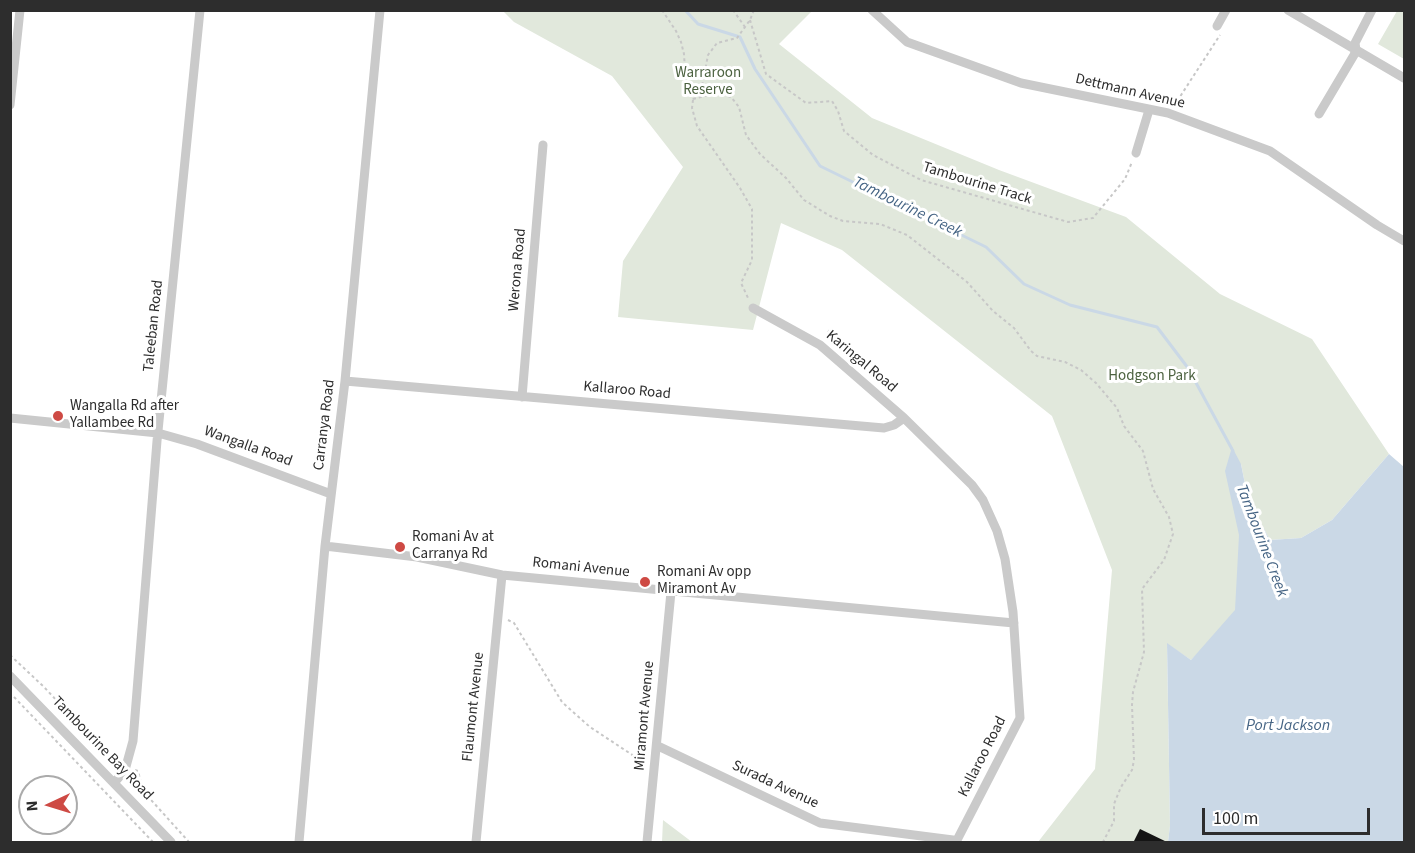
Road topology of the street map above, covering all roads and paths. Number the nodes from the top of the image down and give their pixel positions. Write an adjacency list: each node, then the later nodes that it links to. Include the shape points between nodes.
1 (20, 10): 18 (street)
2 (200, 10): 31 (street, Taleeban Road)
3 (380, 10): 26 (street, Carranya Road)
4 (662, 10): 17 (path, via 681,42 686,87)
5 (733, 10): 13 (path)
6 (753, 10): 11 (path)
7 (872, 10): 19 (street, Dettmann Avenue, via 907,42 1021,83)
8 (1226, 10): 12 (street)
9 (1288, 10): 14 (street)
10 (1372, 10): 14 (street, via 1355,43)
11 (750, 20): 13 (path); 23 (path, Tambourine Track, via 766,74 807,103 832,100 844,131 873,155 921,180 1068,222 1094,218 1125,179)
12 (1221, 27): 20 (path)
13 (744, 28): 16 (path, via 737,38 717,43 708,55)
14 (1356, 50): 15 (street); 21 (street)
15 (1404, 78)
16 (700, 96): 17 (path); 52 (path, via 716,93 736,101 746,135 804,200 843,221 880,224 907,235 967,282 1037,356 1081,370 1117,408 1124,426 1143,451 1153,489 1169,517 1173,534 1164,560 1142,589 1144,652 1133,692 1134,760 1114,804 1114,821)
17 (693, 99): 25 (path, via 697,126 752,209 752,260 741,283)
18 (10, 105)
19 (1149, 110): 20 (street, Dettmann Avenue); 23 (street)
20 (1169, 114): 24 (street, Dettmann Avenue, via 1270,152)
21 (1319, 114)
22 (543, 145): 27 (street, Werona Road)
23 (1136, 153)
24 (1404, 241)
25 (753, 308): 29 (street, Karingal Road, via 820,345)
26 (345, 381): 27 (street, Kallaroo Road); 32 (street, Carranya Road)
27 (522, 397): 29 (street, Kallaroo Road, via 884,428)
28 (10, 418): 31 (street, Wangalla Road)
29 (904, 418): 30 (street, Karingal Road)
30 (913, 427): 37 (street, Kallaroo Road, via 983,500 1002,546)
31 (158, 433): 32 (street, Wangalla Road); 42 (street, Taleeban Road, via 133,741)
32 (331, 494): 33 (street, Carranya Road)
33 (325, 546): 34 (street, Romani Avenue, via 417,556); 49 (street, Carranya Road)
34 (502, 575): 35 (street, Romani Avenue); 36 (street, Flaumont Avenue)
35 (671, 592): 37 (street, Romani Avenue); 41 (street, Miramont Avenue)
36 (498, 616): 43 (path, via 514,623 562,702 590,727); 50 (street, Flaumont Avenue)
37 (1014, 622): 45 (street, Kallaroo Road, via 1020,718)
38 (10, 655): 42 (path, via 100,747)
39 (10, 676): 44 (street, Tambourine Bay Road)
40 (10, 693): 46 (path, Tambourine Bay Road)
41 (658, 746): 43 (street, Miramont Avenue); 45 (street, Surada Avenue, via 820,823)
42 (126, 766): 44 (street, Taleeban Road); 48 (path, via 138,771 143,791)
43 (656, 771): 51 (street, Miramont Avenue)
44 (114, 783): 47 (street, Tambourine Bay Road)
45 (956, 842)
46 (153, 843)
47 (171, 843)
48 (189, 843)
49 (299, 843)
50 (476, 843)
51 (647, 843)
52 (1103, 843)

